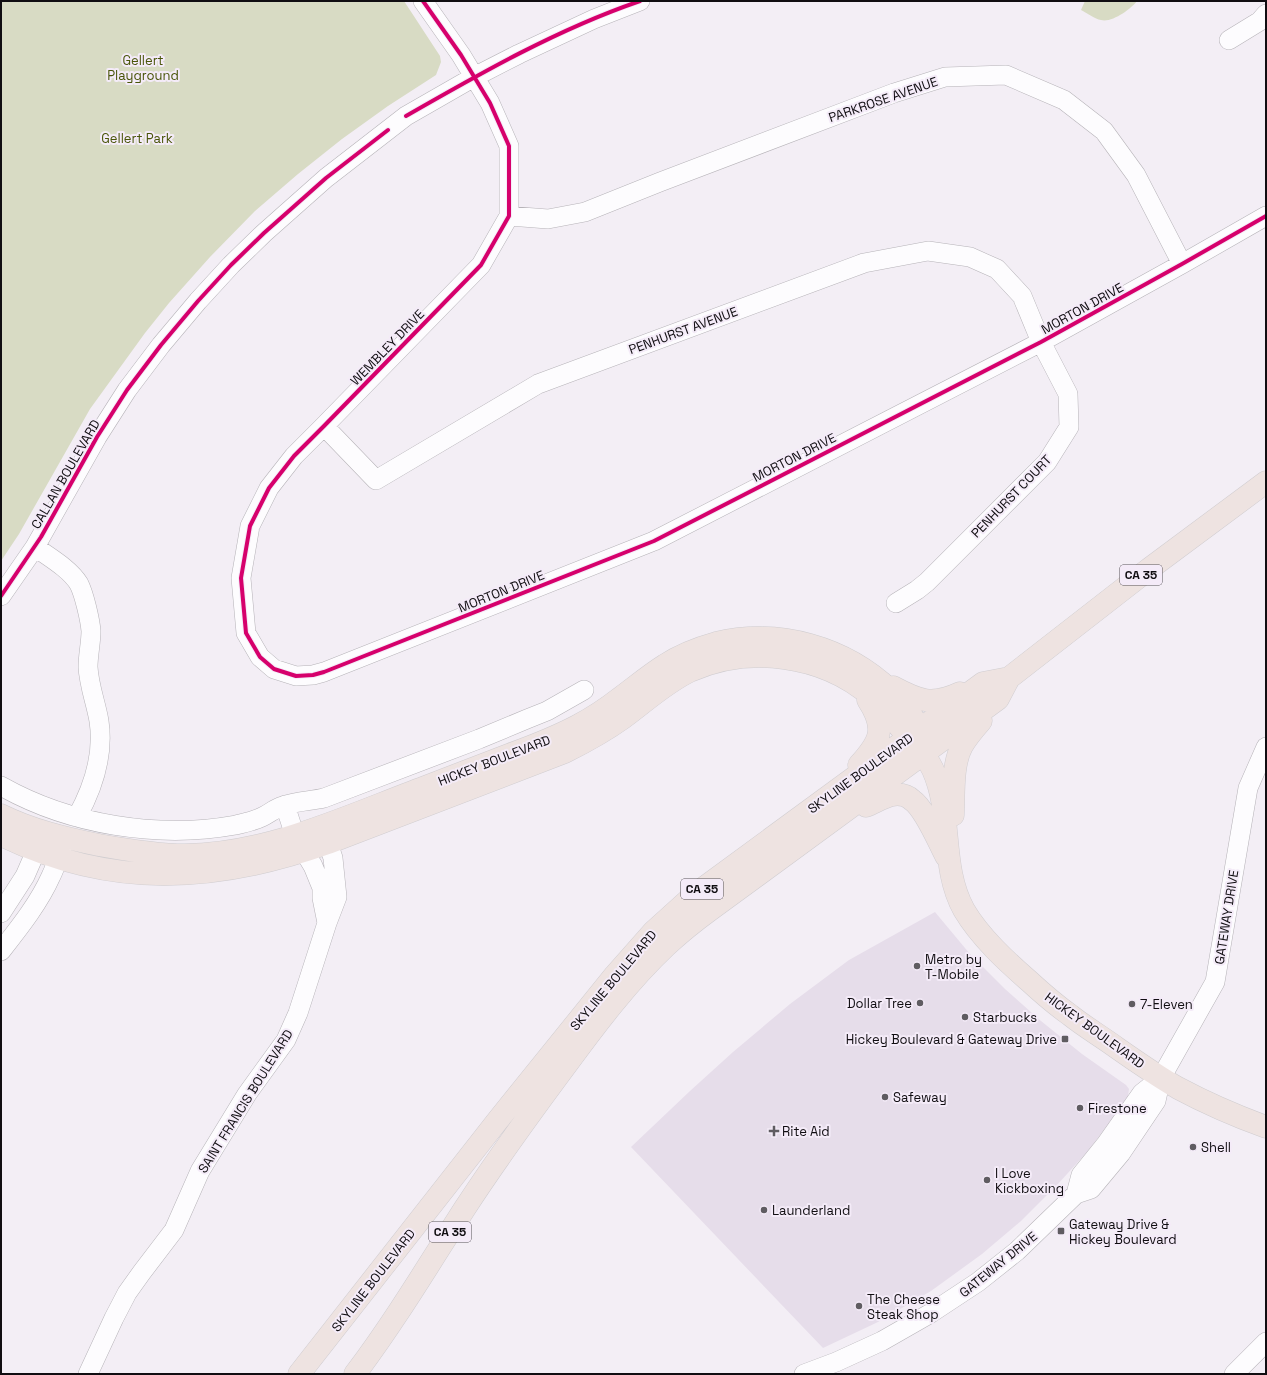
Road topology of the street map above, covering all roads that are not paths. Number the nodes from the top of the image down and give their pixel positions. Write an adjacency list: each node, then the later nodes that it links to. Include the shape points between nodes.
1 (424, 1): 5 (street, WEMBLEY DRIVE)
2 (640, 1): 5 (street, CALLAN BOULEVARD, via 574,28)
3 (1266, 14): 4 (street, via 1260,21)
4 (1230, 40)
5 (474, 77): 6 (street, WEMBLEY DRIVE, via 490,103 509,146); 12 (street, CALLAN BOULEVARD, via 406,116 331,174 284,214 231,265 161,345 128,390 96,437)
6 (509, 216): 8 (street, PARKROSE AVENUE, via 548,219 585,212 894,93 945,77 1006,75 1064,100 1104,131 1136,175); 10 (street, WEMBLEY DRIVE, via 481,265)
7 (1266, 216): 8 (street, MORTON DRIVE)
8 (1182, 264): 9 (street, MORTON DRIVE)
9 (1041, 342): 10 (street, PENHURST AVENUE, via 1022,296 996,269 970,257 928,251 864,263 538,384 376,480); 14 (street, PENHURST COURT, via 1068,394 1069,427 1047,462 927,582); 15 (street, MORTON DRIVE, via 654,541)
10 (324, 426): 15 (street, WEMBLEY DRIVE, via 294,456 268,488 250,526 241,578 246,633 260,657 274,669 296,676)
11 (1266, 482): 16 (main road, SKYLINE BOULEVARD / CA 35)
12 (35, 547): 13 (street, CALLAN BOULEVARD); 28 (street, via 64,567 78,583 91,630 88,667 101,740 95,775)
13 (1, 596)
14 (896, 603)
15 (313, 675)
16 (1009, 678): 18 (main road, SKYLINE BOULEVARD / CA 35); 20 (main road, SKYLINE BOULEVARD / CA 35)
17 (868, 683): 18 (main road, via 927,701 953,696); 21 (main road, HICKEY BOULEVARD, via 897,696 905,706); 25 (main road, via 878,717 879,734 872,750); 33 (main road, HICKEY BOULEVARD, via 800,660 765,656 717,662 678,677 613,725 565,752); 34 (main road, HICKEY BOULEVARD, via 840,656 800,642 758,638 717,643 691,651 666,664 598,713 550,739)
18 (983, 683): 21 (main road, SKYLINE BOULEVARD / CA 35)
19 (584, 690): 26 (street, HICKEY BOULEVARD, via 533,717 396,771 324,798)
20 (998, 699): 23 (main road, SKYLINE BOULEVARD / CA 35); 36 (main road, via 966,739 957,759)
21 (914, 734): 23 (main road, HICKEY BOULEVARD, via 922,737); 25 (main road, SKYLINE BOULEVARD / CA 35)
22 (1266, 747): 40 (street, GATEWAY DRIVE, via 1248,788 1215,982)
23 (924, 754): 29 (main road, SKYLINE BOULEVARD / CA 35); 36 (main road, HICKEY BOULEVARD, via 933,769 940,790)
24 (1, 786): 28 (street, HICKEY BOULEVARD, via 33,802)
25 (840, 787): 44 (main road, SKYLINE BOULEVARD / CA 35, via 694,895 642,942 498,1120)
26 (285, 805): 28 (street, HICKEY BOULEVARD, via 255,820 195,830 135,827); 34 (street, SAINT FRANCIS BOULEVARD)
27 (1, 815): 32 (main road, HICKEY BOULEVARD, via 24,826)
28 (78, 817)
29 (828, 824): 36 (main road, via 891,796 903,795 913,800 921,809); 45 (main road, SKYLINE BOULEVARD / CA 35, via 687,928 657,954 628,987 498,1159 388,1328)
30 (1, 835): 32 (main road, HICKEY BOULEVARD)
31 (65, 837): 32 (main road, HICKEY BOULEVARD); 34 (main road, HICKEY BOULEVARD, via 129,850 184,855); 35 (street)
32 (40, 841): 35 (main road, HICKEY BOULEVARD); 37 (street, via 25,876)
33 (328, 843): 34 (main road, HICKEY BOULEVARD); 38 (street, SAINT FRANCIS BOULEVARD, via 333,858 337,897)
34 (300, 844): 35 (main road, HICKEY BOULEVARD, via 274,861 206,872 137,873 81,865); 38 (street, SAINT FRANCIS BOULEVARD, via 322,888)
35 (58, 858): 39 (street, via 51,877 36,902)
36 (950, 864): 40 (main road, HICKEY BOULEVARD, via 956,894 965,912 983,936 1016,970 1070,1016)
37 (1, 913)
38 (327, 923): 43 (street, SAINT FRANCIS BOULEVARD, via 298,1013 286,1040 246,1094 200,1171 174,1230 127,1293)
39 (1, 951)
40 (1161, 1078): 41 (main road, HICKEY BOULEVARD, via 1200,1099); 46 (street, GATEWAY DRIVE, via 1142,1094 1081,1175 1076,1194 1017,1251 978,1282 907,1328 836,1362)
41 (1266, 1127)
42 (1266, 1342): 47 (street)
43 (88, 1374)
44 (299, 1374)
45 (355, 1374)
46 (804, 1374)
47 (1234, 1374)

